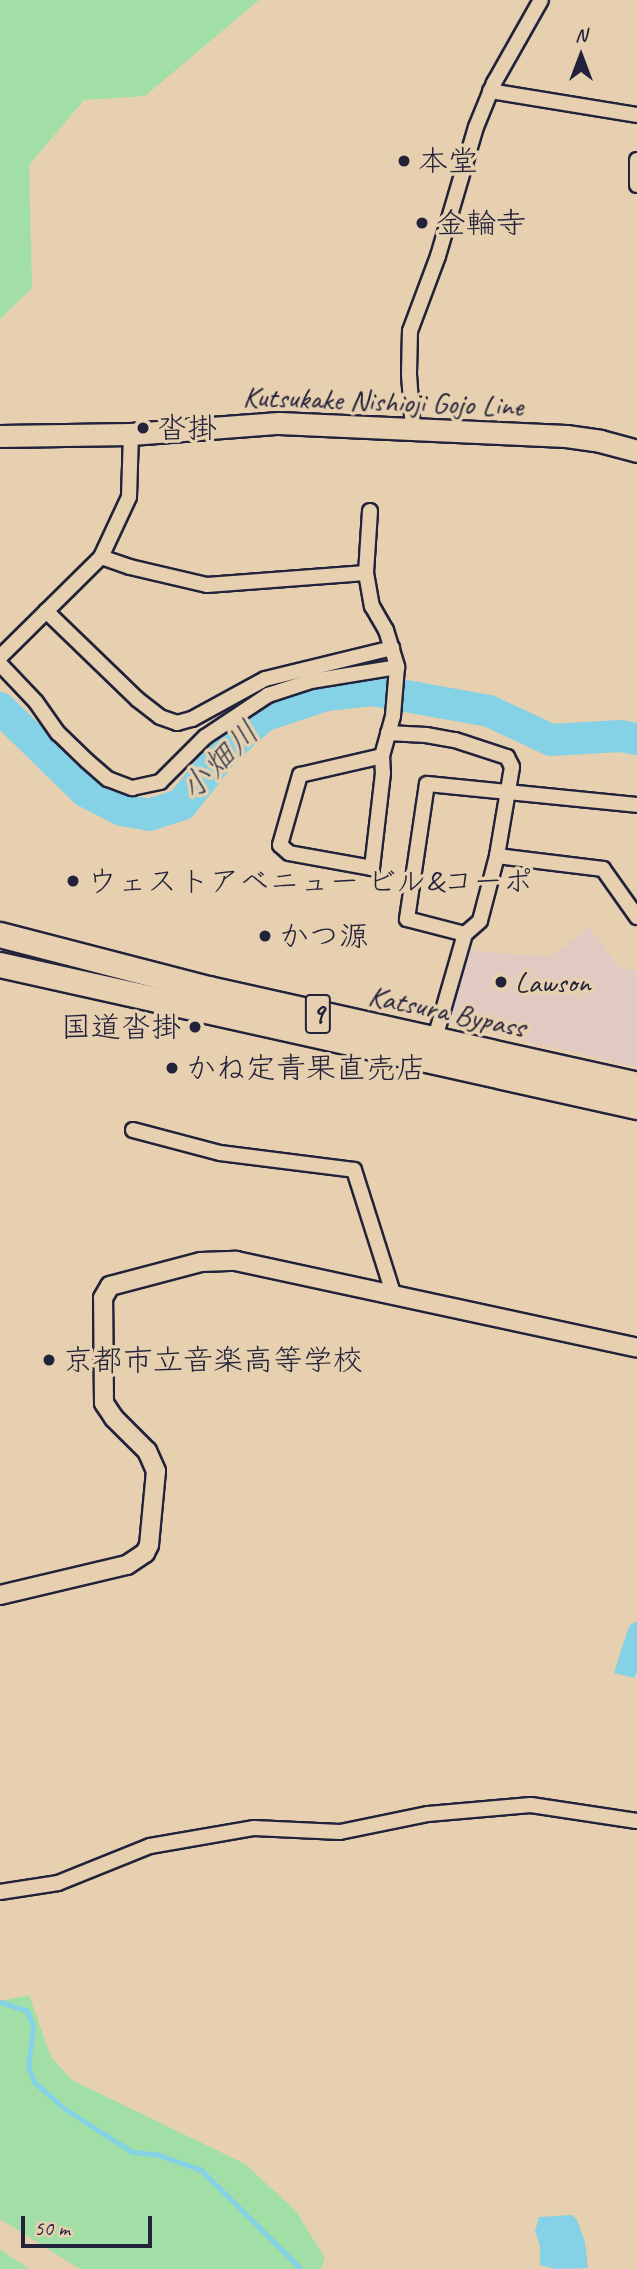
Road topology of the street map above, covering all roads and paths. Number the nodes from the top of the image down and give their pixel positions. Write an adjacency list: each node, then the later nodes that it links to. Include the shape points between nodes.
1 (541, 0): 2 (street)
2 (491, 92): 3 (street); 6 (street, via 410,331)
3 (637, 115)
4 (637, 160): 5 (street)
5 (637, 185)
6 (413, 429): 7 (main road, Kutsukake Nishioji Gojo Line, via 279,423); 9 (main road, Kutsukake Nishioji Gojo Line, via 566,436)
7 (131, 435): 8 (main road, Kutsukake Nishioji Gojo Line); 11 (street, via 129,497)
8 (0, 436)
9 (637, 451)
10 (370, 511): 12 (street)
11 (101, 557): 12 (street, via 207,585); 13 (street)
12 (366, 573): 14 (street, via 372,606)
13 (46, 611): 14 (street, via 136,699 160,718 177,723 265,679); 15 (street)
14 (392, 648): 17 (street)
15 (0, 657)
16 (0, 664): 17 (street, via 87,761 108,779 131,788 160,782 205,737 268,695 312,681)
17 (397, 671): 18 (street)
18 (388, 733): 19 (street); 20 (street, via 426,735 507,757 512,767)
19 (382, 756): 19 (street, via 372,868 289,853 280,845 300,775)
20 (508, 791): 21 (street); 22 (street); 24 (street, via 427,783 407,919)
21 (637, 805)
22 (497, 856): 23 (street, via 603,869); 24 (street, via 480,921)
23 (637, 917)
24 (465, 934): 27 (street)
25 (0, 935): 27 (highway, Katsura Bypass / 9)
26 (0, 965): 27 (highway, Katsura Bypass / 9)
27 (432, 1049): 28 (highway, Katsura Bypass / 9); 29 (highway, Katsura Bypass / 9)
28 (637, 1085)
29 (637, 1107)
30 (133, 1130): 31 (street, via 220,1153 354,1170)
31 (394, 1296): 32 (street); 33 (street, via 236,1261 201,1262 110,1286 103,1298 104,1403 147,1451 156,1471 149,1545 127,1565)
32 (637, 1348)
33 (0, 1595)
34 (637, 1821): 35 (street, via 530,1805 428,1814 340,1832 254,1828 150,1846 58,1884)
35 (0, 1892)

